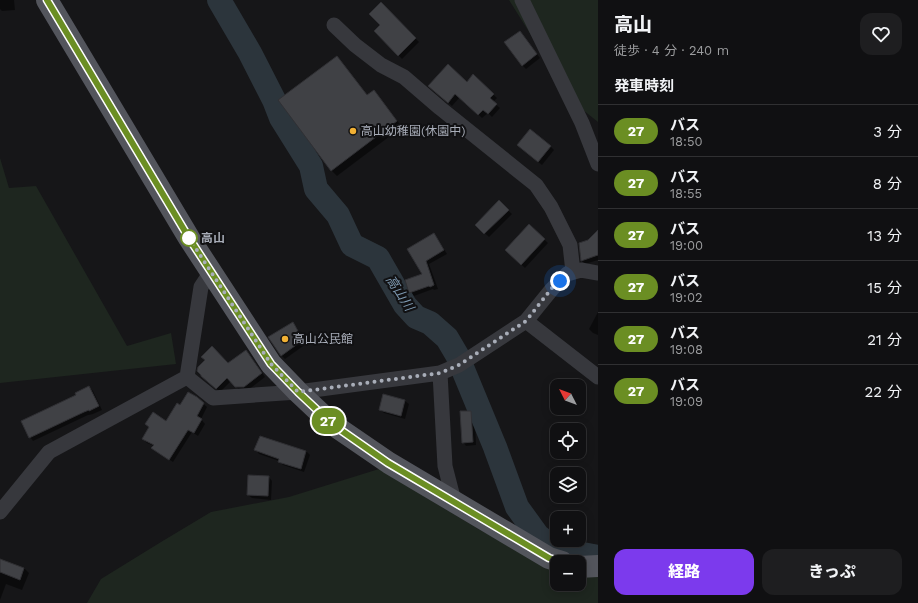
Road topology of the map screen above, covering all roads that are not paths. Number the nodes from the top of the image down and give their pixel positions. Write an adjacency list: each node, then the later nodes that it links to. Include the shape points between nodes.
1 (47, 0): 5 (main road)
2 (522, 0): 4 (street, via 582,123)
3 (334, 24): 6 (street, via 381,65 404,77 536,185 552,207 570,245)
4 (598, 164)
5 (211, 272): 10 (street, via 201,287); 12 (main road, via 271,364)
6 (573, 272): 7 (street, via 581,270); 8 (street, via 567,274 552,288)
7 (598, 273)
8 (526, 321): 9 (street, via 459,365); 11 (street)
9 (440, 373): 12 (street); 13 (street, via 445,466)
10 (187, 377): 12 (street, via 213,398); 14 (street, via 49,452)
11 (598, 377)
12 (298, 392): 13 (main road, via 332,424 388,463)
13 (454, 502): 15 (main road)
14 (0, 512)
15 (550, 558)
16 (598, 566): 17 (main road)
17 (586, 567)

